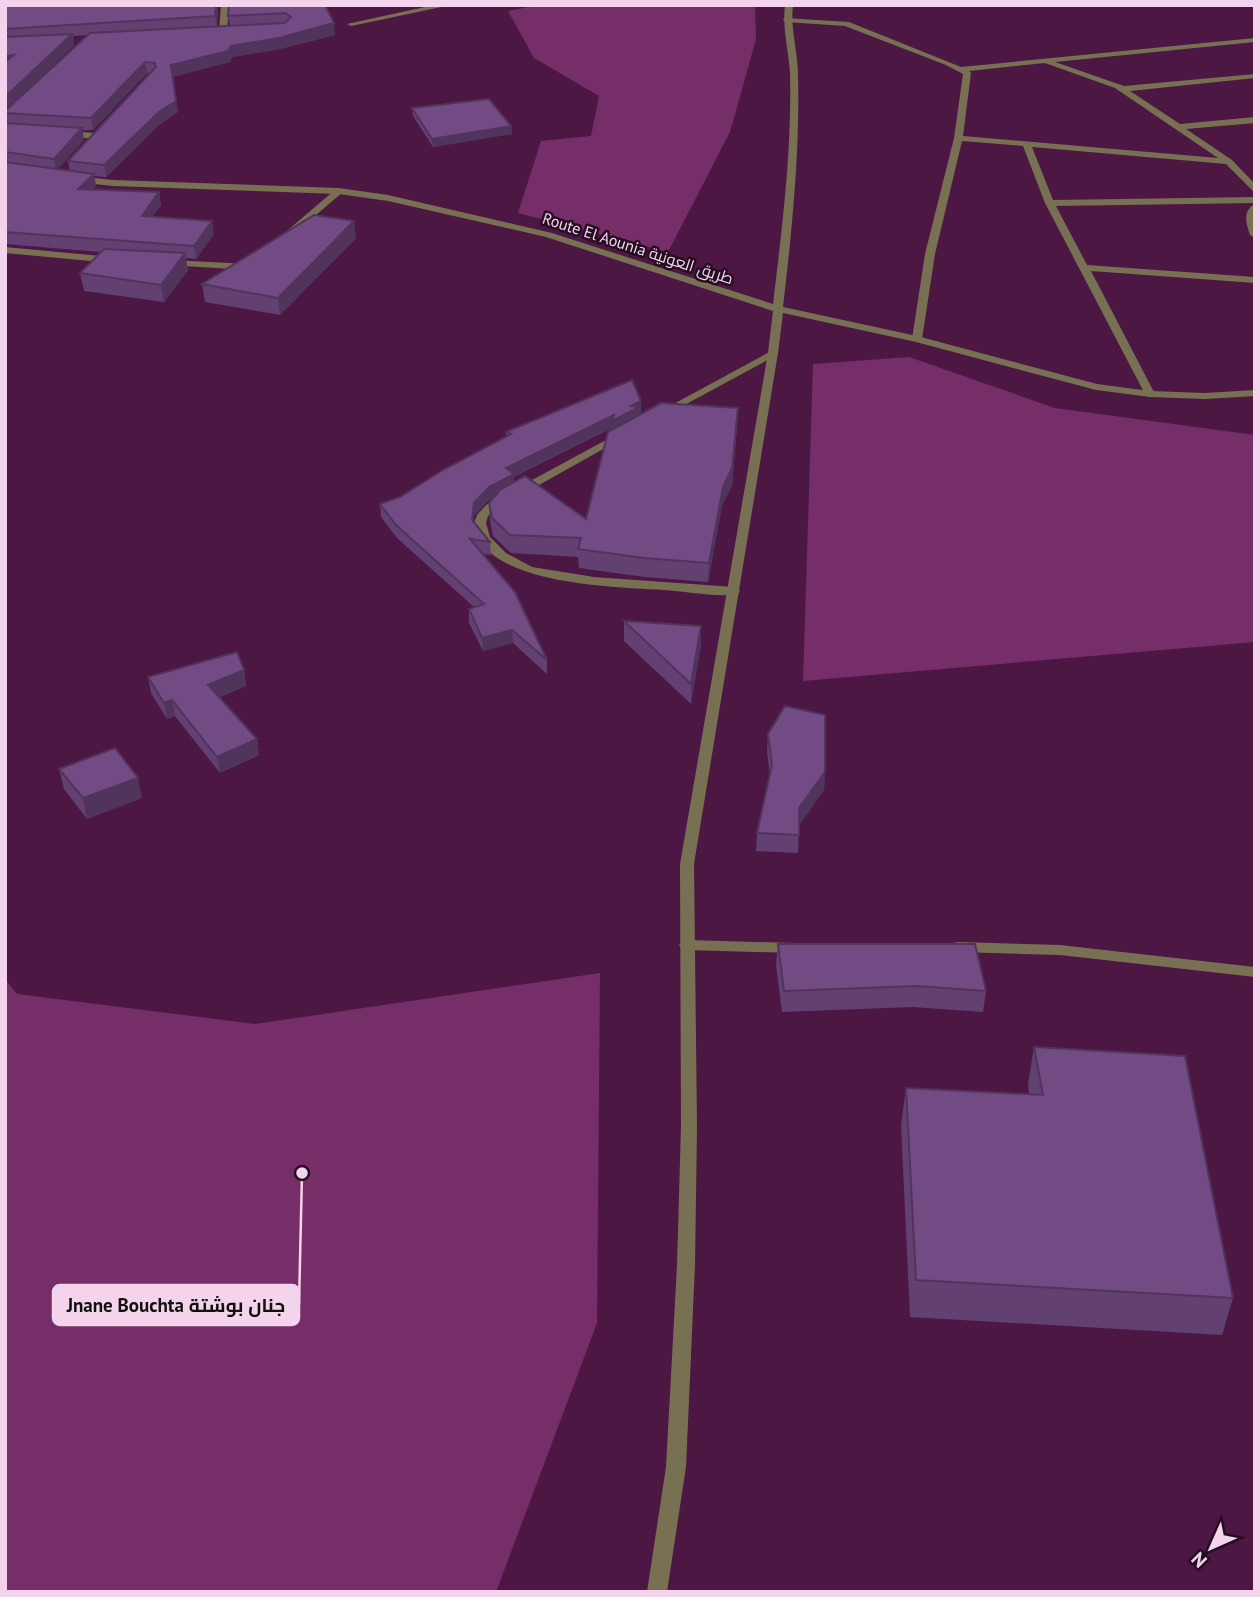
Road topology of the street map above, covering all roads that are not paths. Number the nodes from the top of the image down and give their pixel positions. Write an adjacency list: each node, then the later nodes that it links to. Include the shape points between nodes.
1 (225, 5): 5 (street)
2 (447, 5): 4 (street)
3 (788, 13): 10 (street, via 846,24); 38 (street, via 793,87 789,211)
4 (351, 24)
5 (223, 31): 6 (street); 7 (street)
6 (236, 31)
7 (209, 32)
8 (1255, 40): 9 (street)
9 (1041, 61): 10 (street); 12 (street)
10 (961, 69): 18 (street, via 967,77)
11 (1255, 76): 12 (street)
12 (1122, 89): 15 (street)
13 (1255, 120): 15 (street)
14 (104, 126): 17 (street)
15 (1180, 127): 21 (street)
16 (57, 133): 17 (street)
17 (95, 136): 20 (street)
18 (958, 138): 19 (street); 39 (street, via 930,254)
19 (1026, 144): 21 (street); 28 (street)
20 (86, 146)
21 (1229, 162): 23 (street)
22 (1255, 169): 23 (street)
23 (1239, 171): 25 (street)
24 (58, 177): 26 (street, Route El Aounia طريق العونية)
25 (1255, 190)
26 (339, 191): 31 (street); 38 (street, Route El Aounia طريق العونية, via 453,211 550,235)
27 (1255, 200): 28 (street)
28 (1051, 203): 36 (street)
29 (1255, 207): 30 (street, via 1249,219)
30 (1255, 235)
31 (280, 241)
32 (5, 250): 34 (street)
33 (260, 258): 35 (street, via 246,267)
34 (127, 261)
35 (166, 263)
36 (1084, 268): 37 (street); 42 (street)
37 (1255, 280)
38 (778, 309): 39 (street, Route El Aounia طريق العونية); 40 (street)
39 (917, 339): 42 (street, Route El Aounia طريق العونية, via 1096,387)
40 (773, 353): 43 (street); 45 (street)
41 (1255, 393): 42 (street, Route El Aounia طريق العونية)
42 (1150, 394)
43 (652, 418)
44 (628, 432): 45 (street, via 495,504 484,512 479,530 502,556 550,575)
45 (734, 591): 46 (street, via 687,864)
46 (687, 945): 48 (street); 50 (street, via 686,1265 676,1467)
47 (938, 947): 49 (street, via 1060,950)
48 (806, 948)
49 (1255, 972)
50 (657, 1592)

